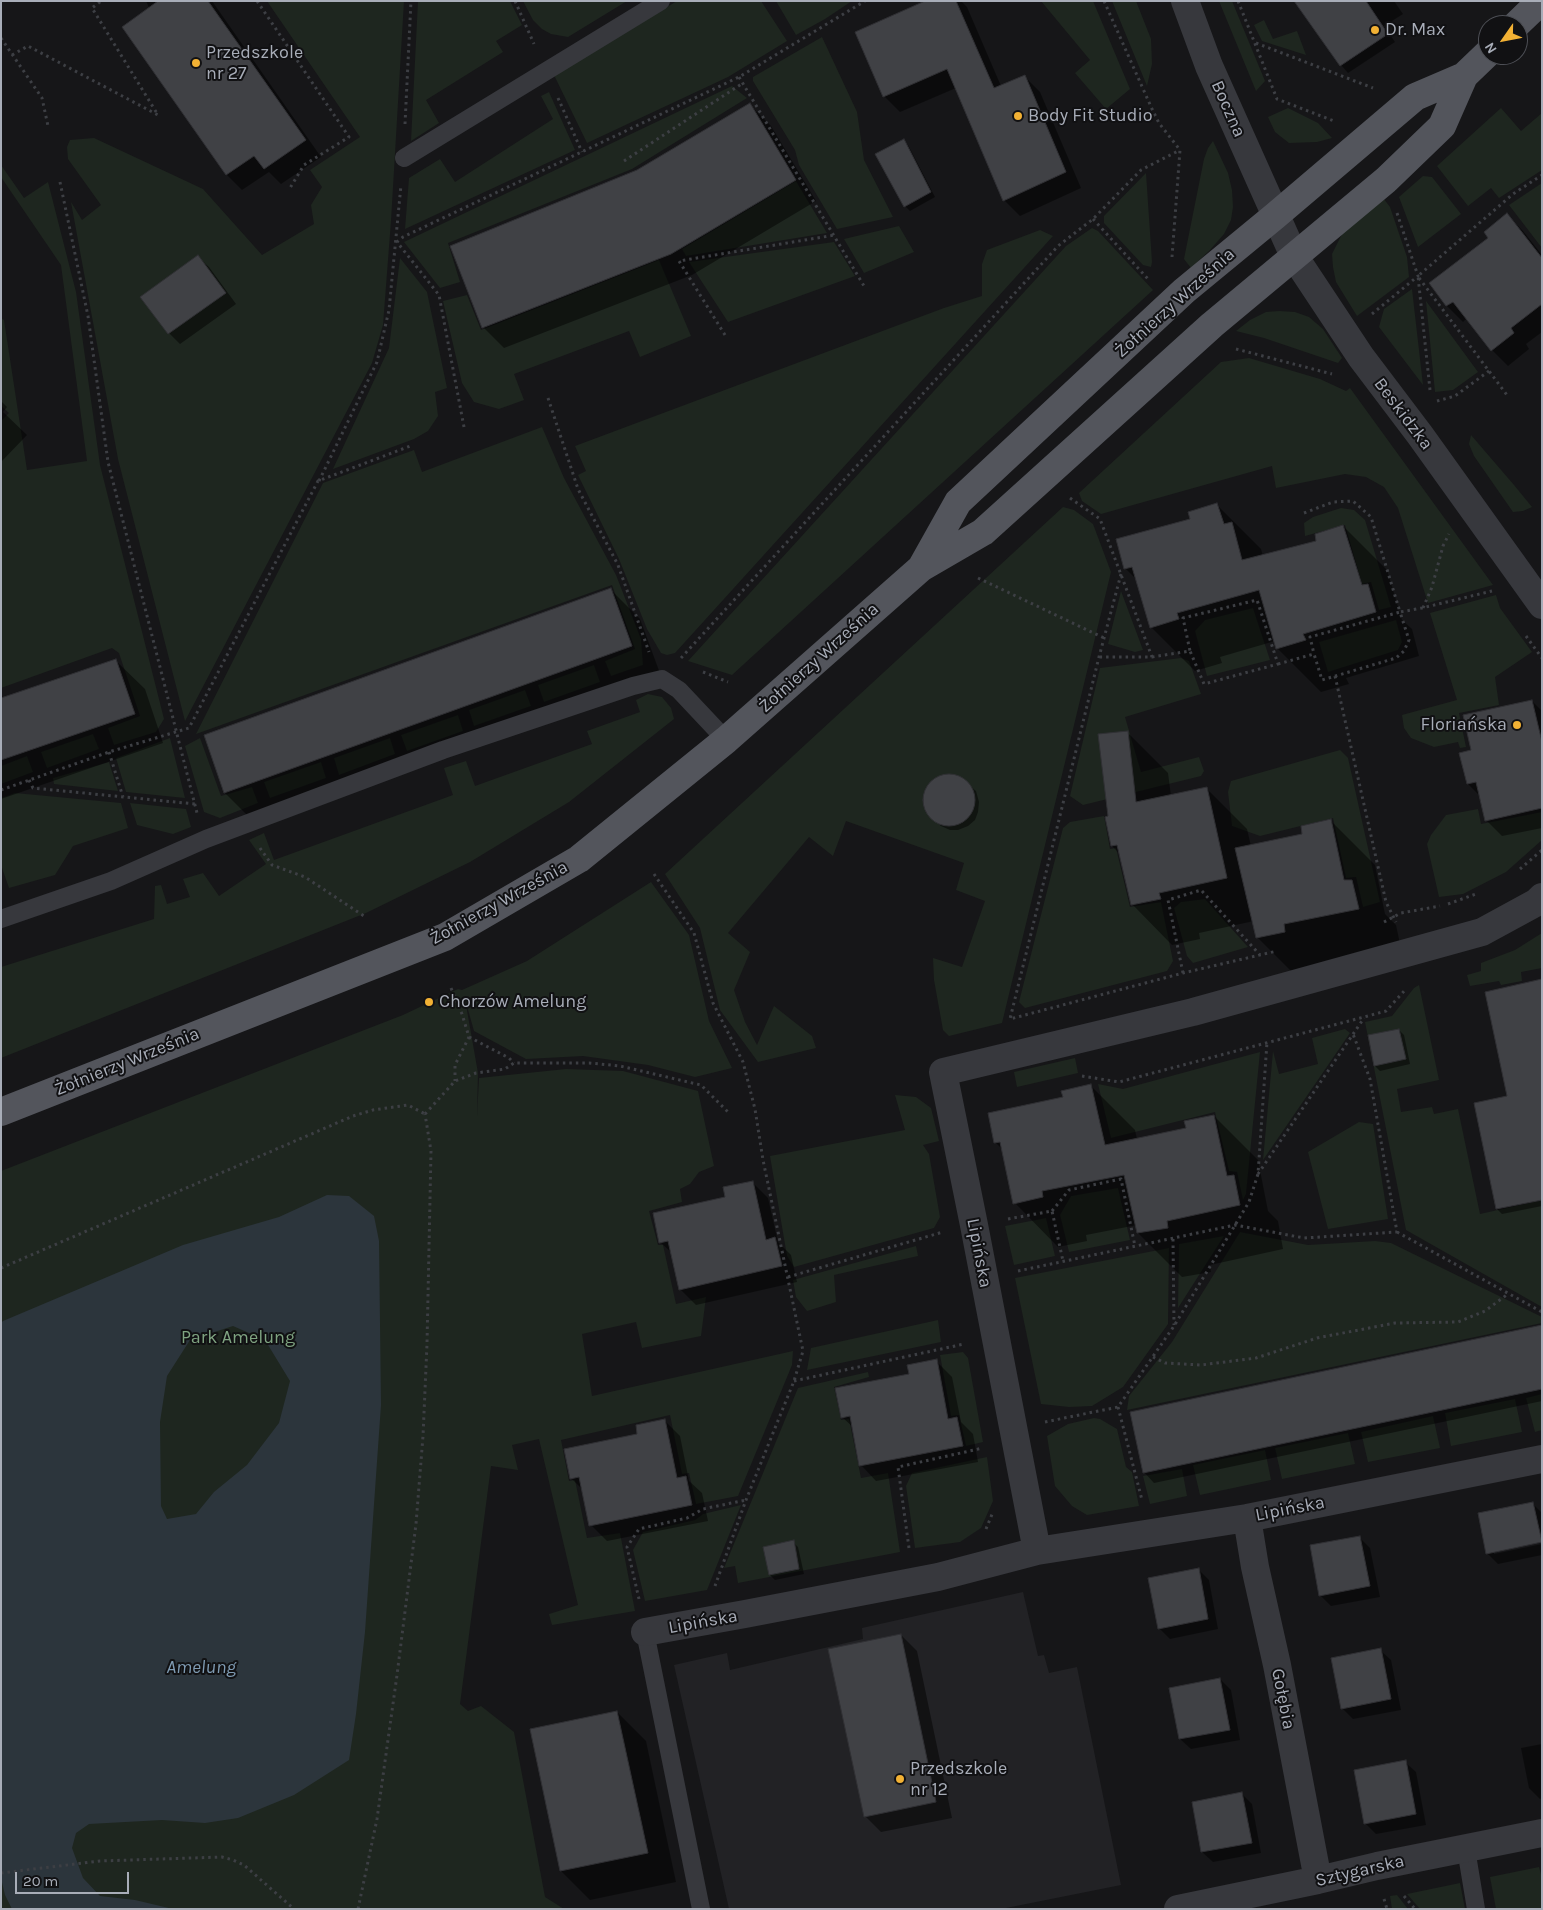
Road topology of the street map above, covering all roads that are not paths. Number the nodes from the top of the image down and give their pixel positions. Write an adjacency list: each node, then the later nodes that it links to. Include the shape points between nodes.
1 (661, 1): 7 (lane)
2 (1184, 1): 8 (street, Boczna)
3 (1541, 1): 4 (main road)
4 (1526, 15)
5 (1478, 62): 6 (main road, Żołnierzy Września)
6 (1464, 76): 8 (main road, Żołnierzy Września, via 1415,96); 9 (main road, Żołnierzy Września, via 1442,126 1386,180)
7 (404, 158)
8 (1275, 216): 9 (street, Beskidzka); 10 (main road, Żołnierzy Września, via 1184,291 958,502)
9 (1294, 256): 10 (main road, Żołnierzy Września, via 1212,325 983,532); 11 (street, Beskidzka, via 1361,357)
10 (921, 568): 12 (main road, Żołnierzy Września)
11 (1542, 605)
12 (726, 740): 14 (lane, via 679,690 662,678 443,750 206,840 111,881); 15 (main road, Żołnierzy Września, via 580,859 444,937)
13 (1542, 897): 18 (street, Lipińska, via 1482,932 1193,1012 943,1072)
14 (1, 919)
15 (1, 1112)
16 (1542, 1459): 17 (street, Lipińska)
17 (1247, 1518): 18 (street, Lipińska); 22 (street, Gołębia)
18 (1037, 1551): 19 (street, Lipińska, via 938,1577 745,1614)
19 (643, 1619): 23 (lane, Lipińska)
20 (1542, 1833): 21 (street, Sztygarska)
21 (1466, 1849): 22 (street, Sztygarska); 25 (lane)
22 (1318, 1880): 24 (street, Sztygarska)
23 (701, 1909)
24 (1178, 1909)
25 (1476, 1909)

